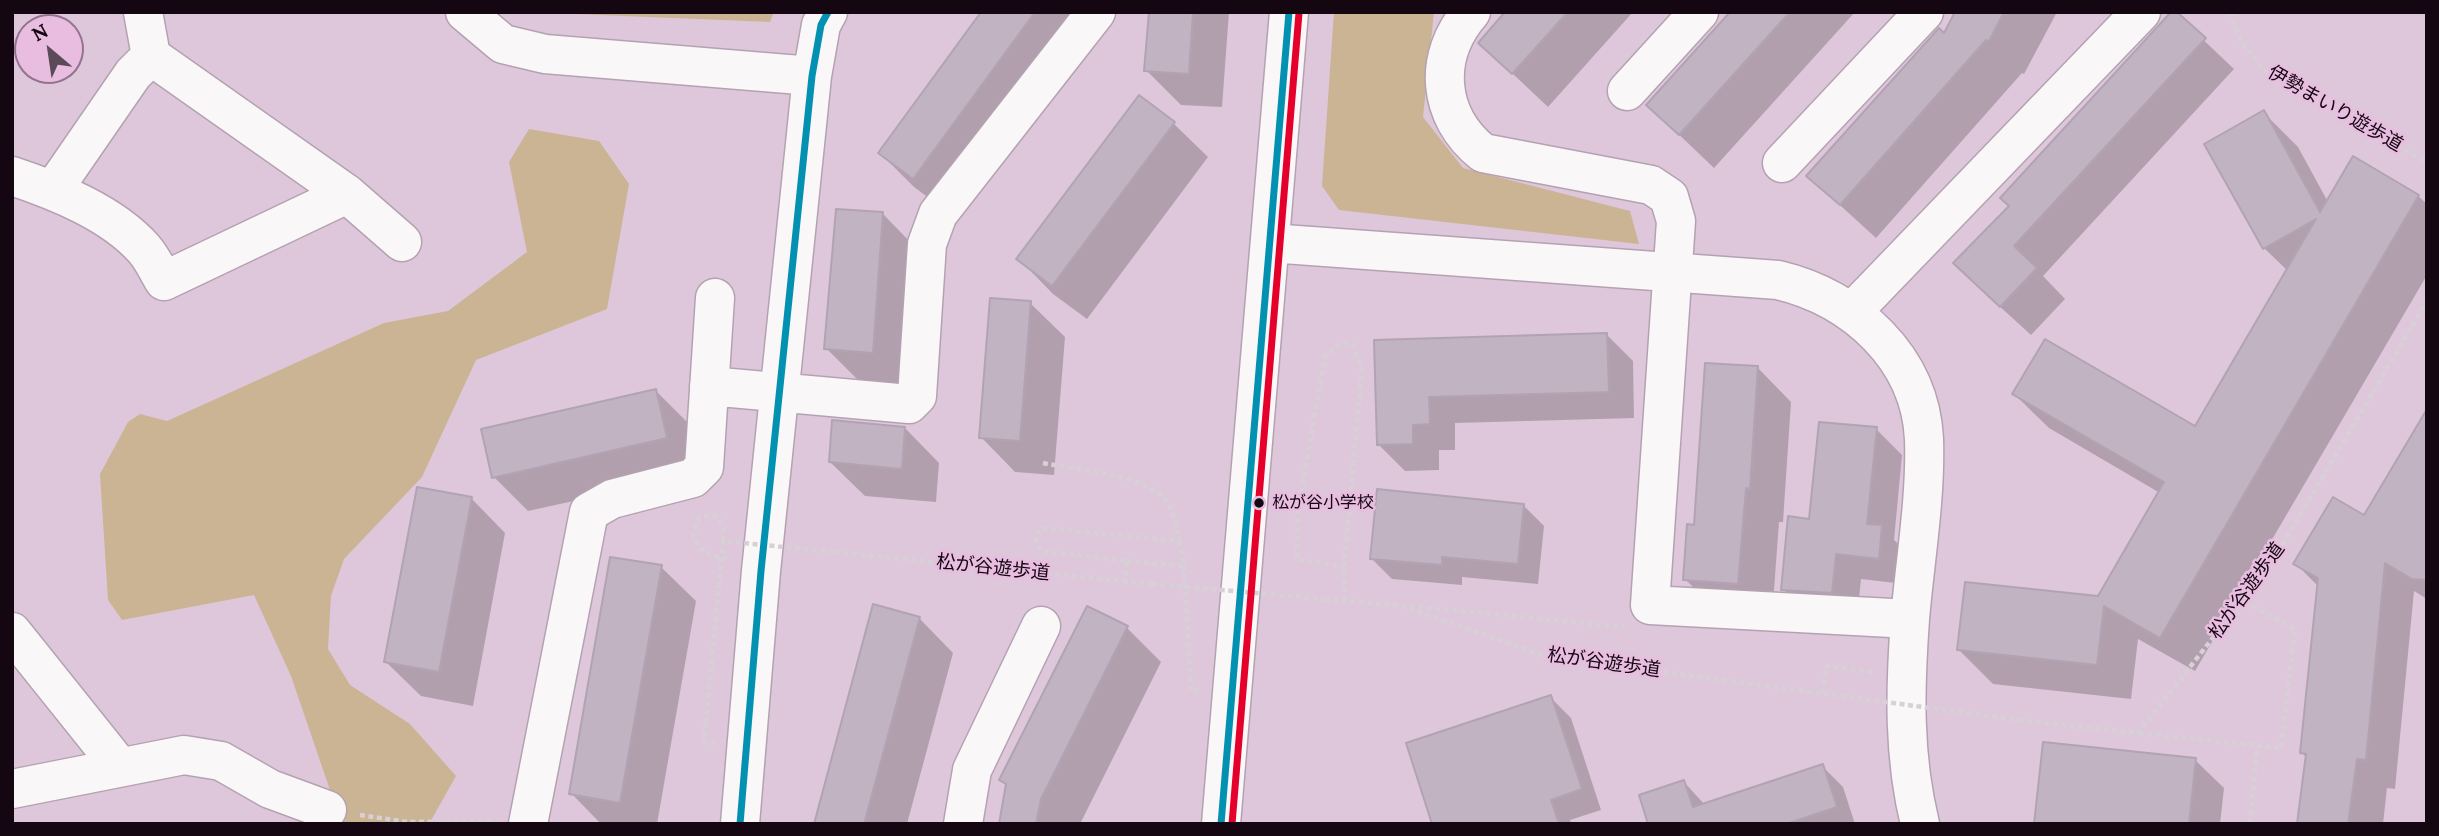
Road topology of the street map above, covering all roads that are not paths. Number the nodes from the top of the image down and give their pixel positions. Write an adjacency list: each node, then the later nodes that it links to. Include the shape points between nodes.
1 (143, 12): 10 (street)
2 (465, 12): 11 (street, via 503,44 545,54)
3 (828, 12): 11 (street, via 821,25)
4 (1096, 12): 23 (street, via 938,214 927,244 917,396 909,404)
5 (1289, 12): 18 (street)
6 (1471, 12): 19 (street, via 1457,29 1444,80 1449,109 1466,139 1483,153 1651,185 1669,197 1676,221)
7 (1699, 12): 12 (street)
8 (1924, 12): 13 (street)
9 (2141, 12): 21 (street)
10 (151, 56): 15 (street, via 133,74); 16 (street)
11 (812, 76): 23 (street)
12 (1628, 91)
13 (1782, 163)
14 (12, 176): 15 (street)
15 (53, 190): 16 (street, via 145,249 164,281)
16 (347, 194): 17 (street)
17 (402, 242)
18 (1270, 243): 19 (street); 33 (street)
19 (1674, 272): 21 (street, via 1804,286); 24 (street, via 1650,605)
20 (715, 298): 22 (street)
21 (1852, 312): 24 (street, via 1896,356 1911,382 1920,412 1924,462)
22 (709, 386): 23 (street); 30 (street, via 704,467 693,478 612,499 589,512)
23 (779, 392): 31 (street)
24 (1910, 620): 34 (street, via 1905,732 1909,779)
25 (1041, 626): 32 (street, via 972,770)
26 (12, 632): 27 (street)
27 (120, 767): 28 (street); 29 (street, via 184,755 221,761 270,789)
28 (12, 789)
29 (327, 810)
30 (534, 823)
31 (740, 824)
32 (963, 824)
33 (1222, 824)
34 (1920, 824)

